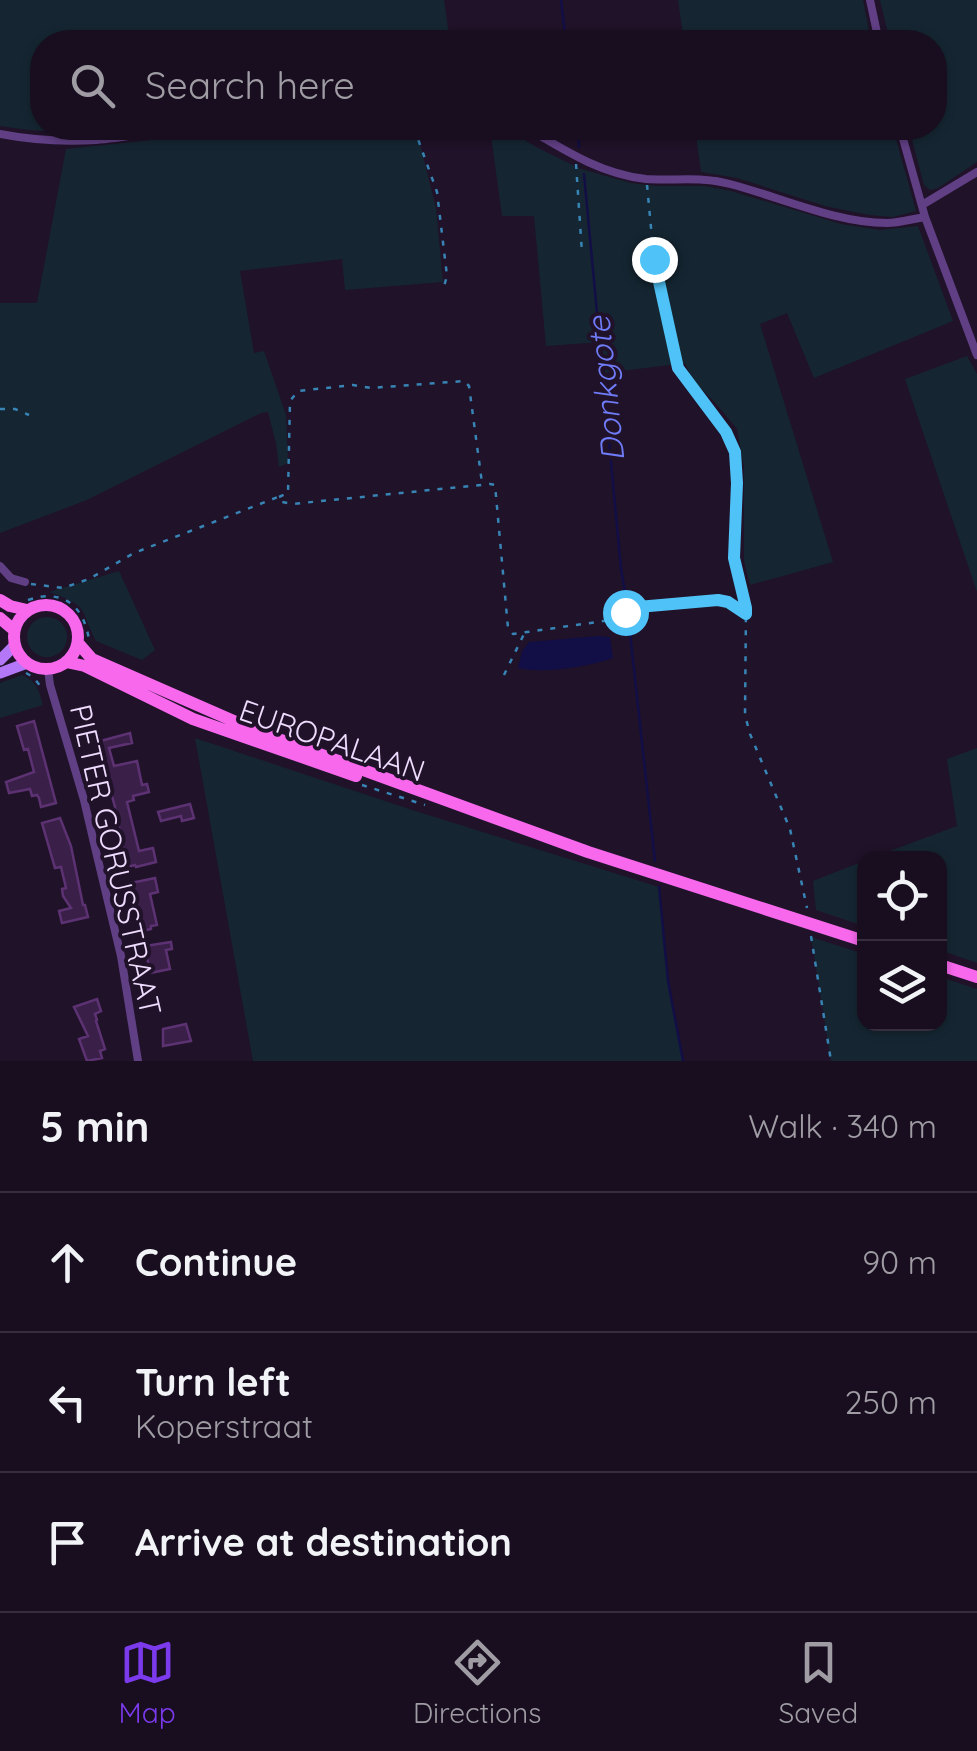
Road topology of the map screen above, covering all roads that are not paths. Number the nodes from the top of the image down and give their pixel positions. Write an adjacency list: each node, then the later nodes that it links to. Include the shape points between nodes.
1 (870, 0): 2 (street)
2 (876, 30)
3 (0, 134): 4 (street)
4 (30, 138)
5 (49, 140): 6 (street)
6 (98, 140)
7 (547, 140): 11 (street, via 575,157 646,179 726,182 856,221)
8 (903, 140): 10 (street)
9 (977, 172): 10 (street)
10 (922, 205): 11 (street)
11 (925, 217): 12 (street)
12 (977, 355)
13 (0, 566): 14 (street)
14 (24, 582)
15 (0, 600): 16 (main road, EUROPALAAN)
16 (25, 605): 18 (main road); 19 (main road, EUROPALAAN, via 48,604 68,613)
17 (0, 618): 18 (main road)
18 (15, 638): 20 (main road); 22 (main road)
19 (78, 644): 21 (main road); 25 (main road, EUROPALAAN, via 92,659 260,732)
20 (0, 660)
21 (66, 662): 23 (main road); 25 (main road, EUROPALAAN, via 193,719)
22 (22, 668): 23 (main road); 24 (main road)
23 (48, 669): 29 (street, PIETER GORUSSTRAAT, via 116,937)
24 (0, 673)
25 (588, 852): 26 (main road, EUROPALAAN)
26 (857, 939)
27 (947, 966): 28 (main road)
28 (977, 976)
29 (138, 1061)

